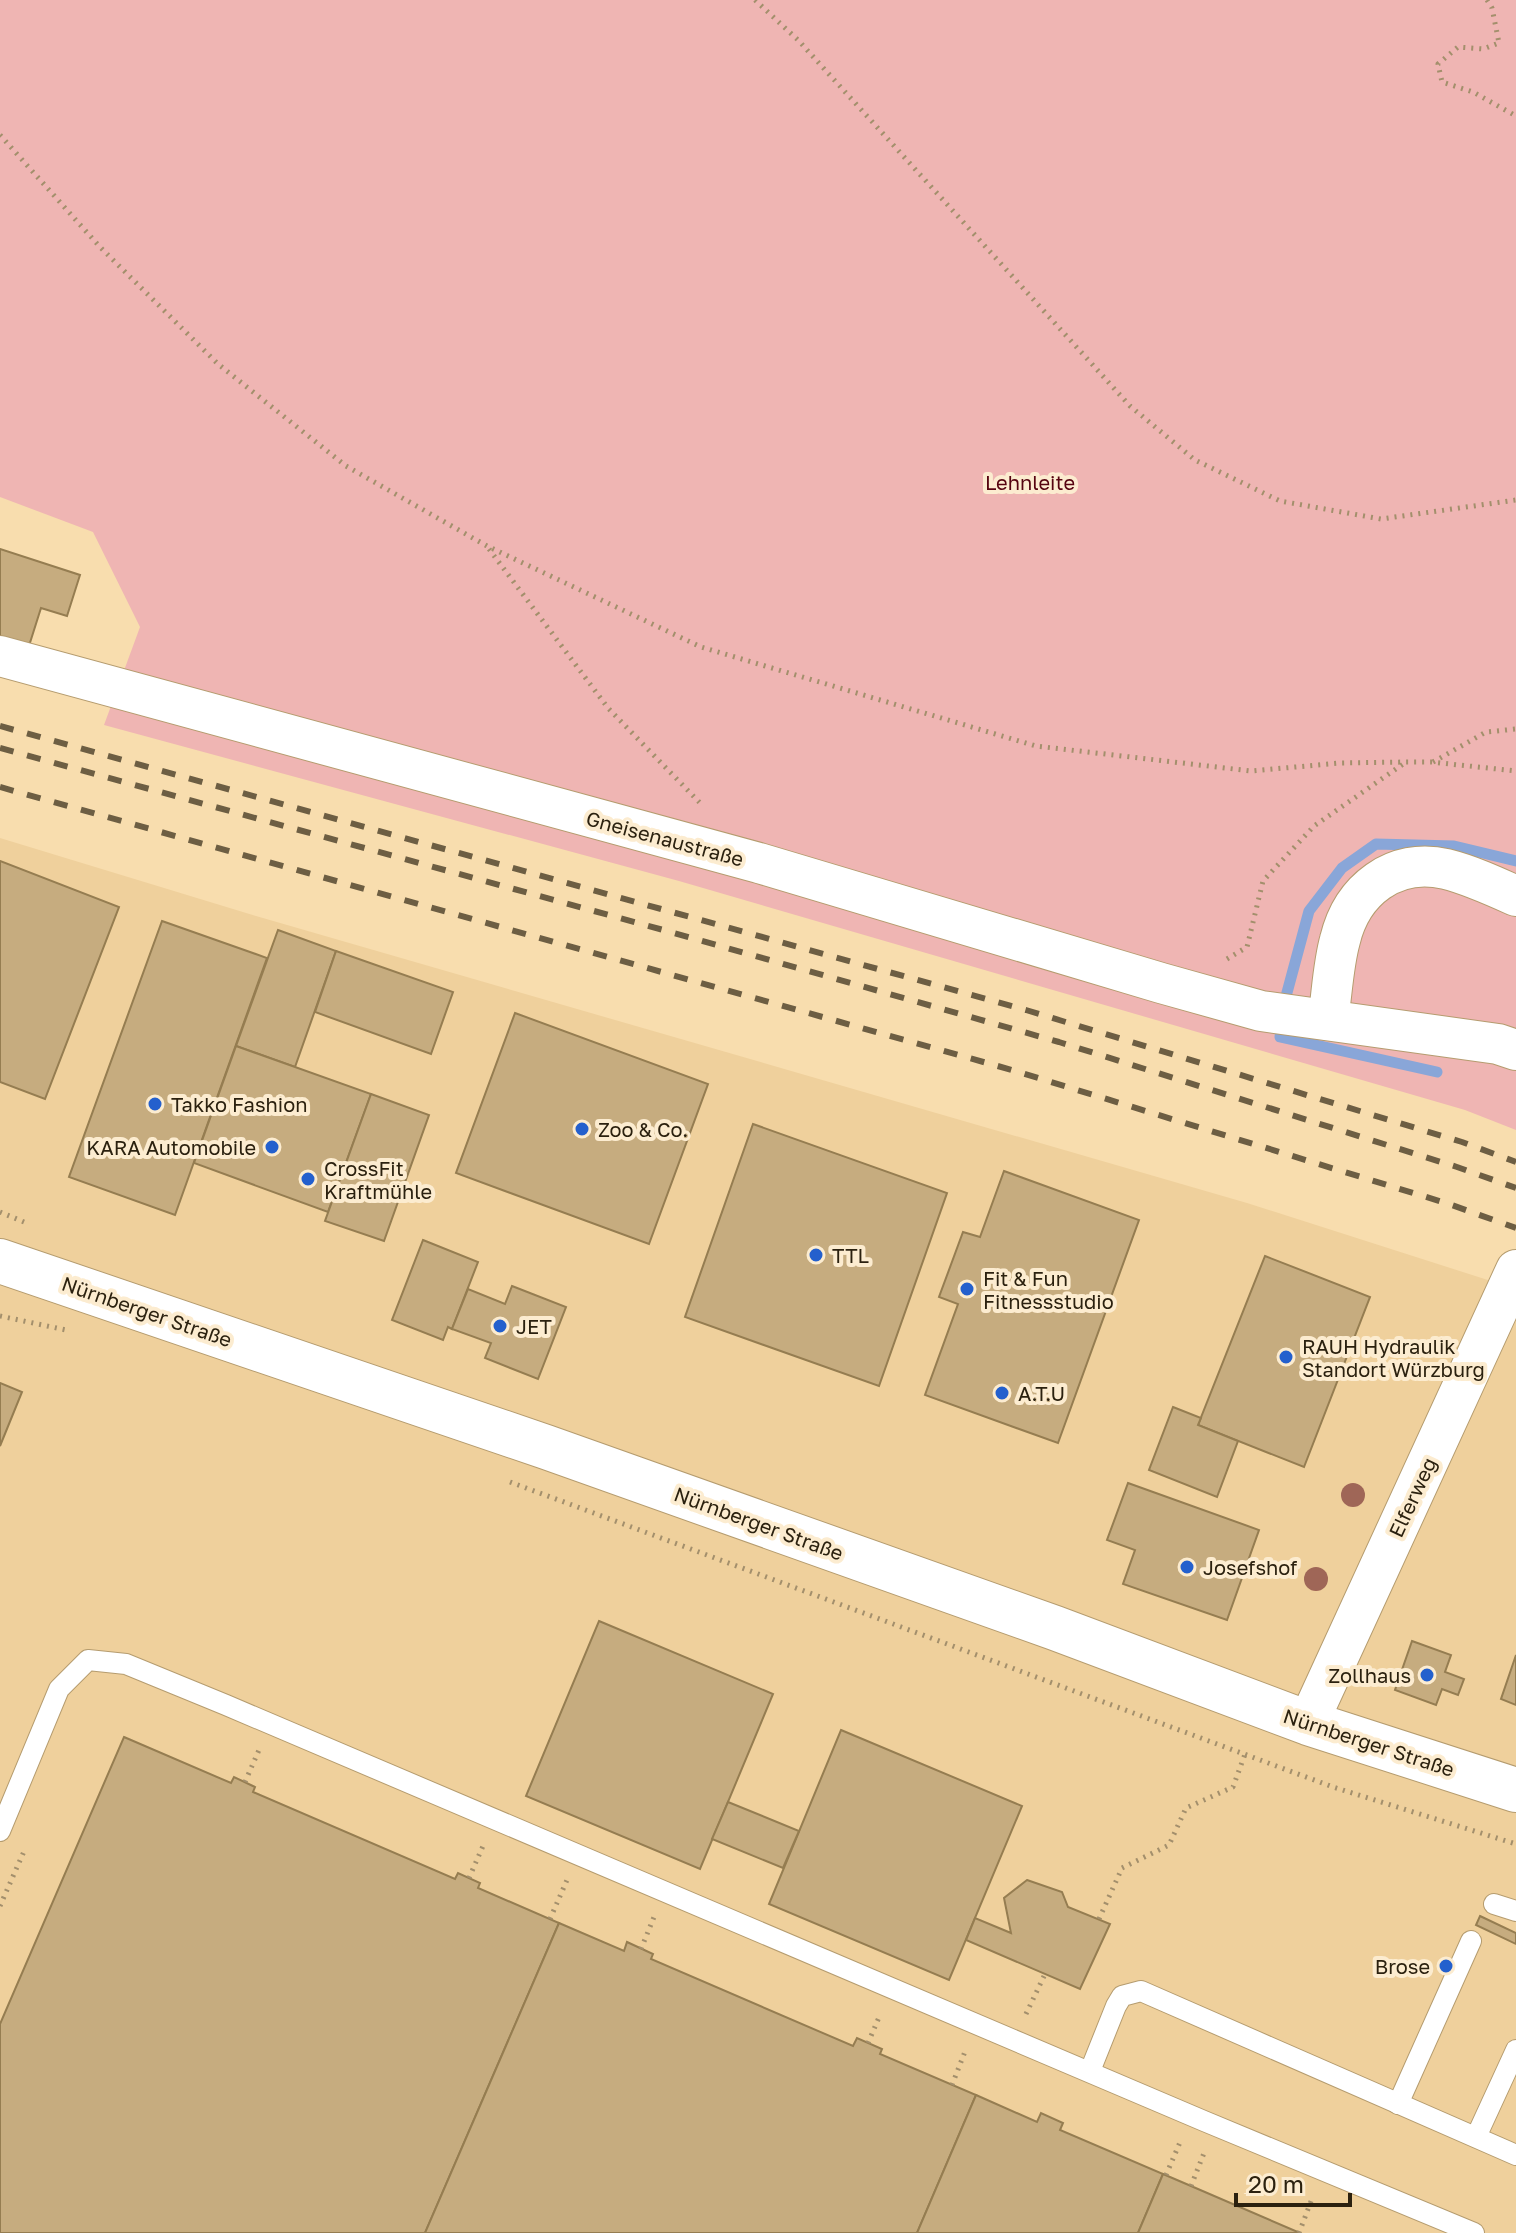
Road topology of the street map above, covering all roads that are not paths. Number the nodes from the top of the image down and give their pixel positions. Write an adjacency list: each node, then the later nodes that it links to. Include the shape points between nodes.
1 (0, 656): 3 (street, Gneisenaustraße, via 759,863 1261,1011)
2 (1516, 896): 3 (street, via 1444,869 1407,868 1374,883 1356,901 1340,939)
3 (1328, 1020): 4 (street)
4 (1516, 1050)
5 (0, 1261): 7 (street, Nürnberger Straße, via 546,1447)
6 (1516, 1270): 7 (street, Elferweg)
7 (1308, 1723): 8 (street, Nürnberger Straße)
8 (1516, 1790)
9 (0, 1831): 14 (lane, via 59,1689 88,1660 126,1664)
10 (1494, 1904): 11 (lane)
11 (1516, 1911)
12 (1471, 1941): 15 (lane)
13 (1516, 2050): 16 (lane)
14 (1090, 2071): 15 (lane, via 1122,1996 1141,1991); 18 (lane)
15 (1398, 2104): 16 (lane)
16 (1476, 2137): 17 (lane)
17 (1516, 2155)
18 (1474, 2233)

